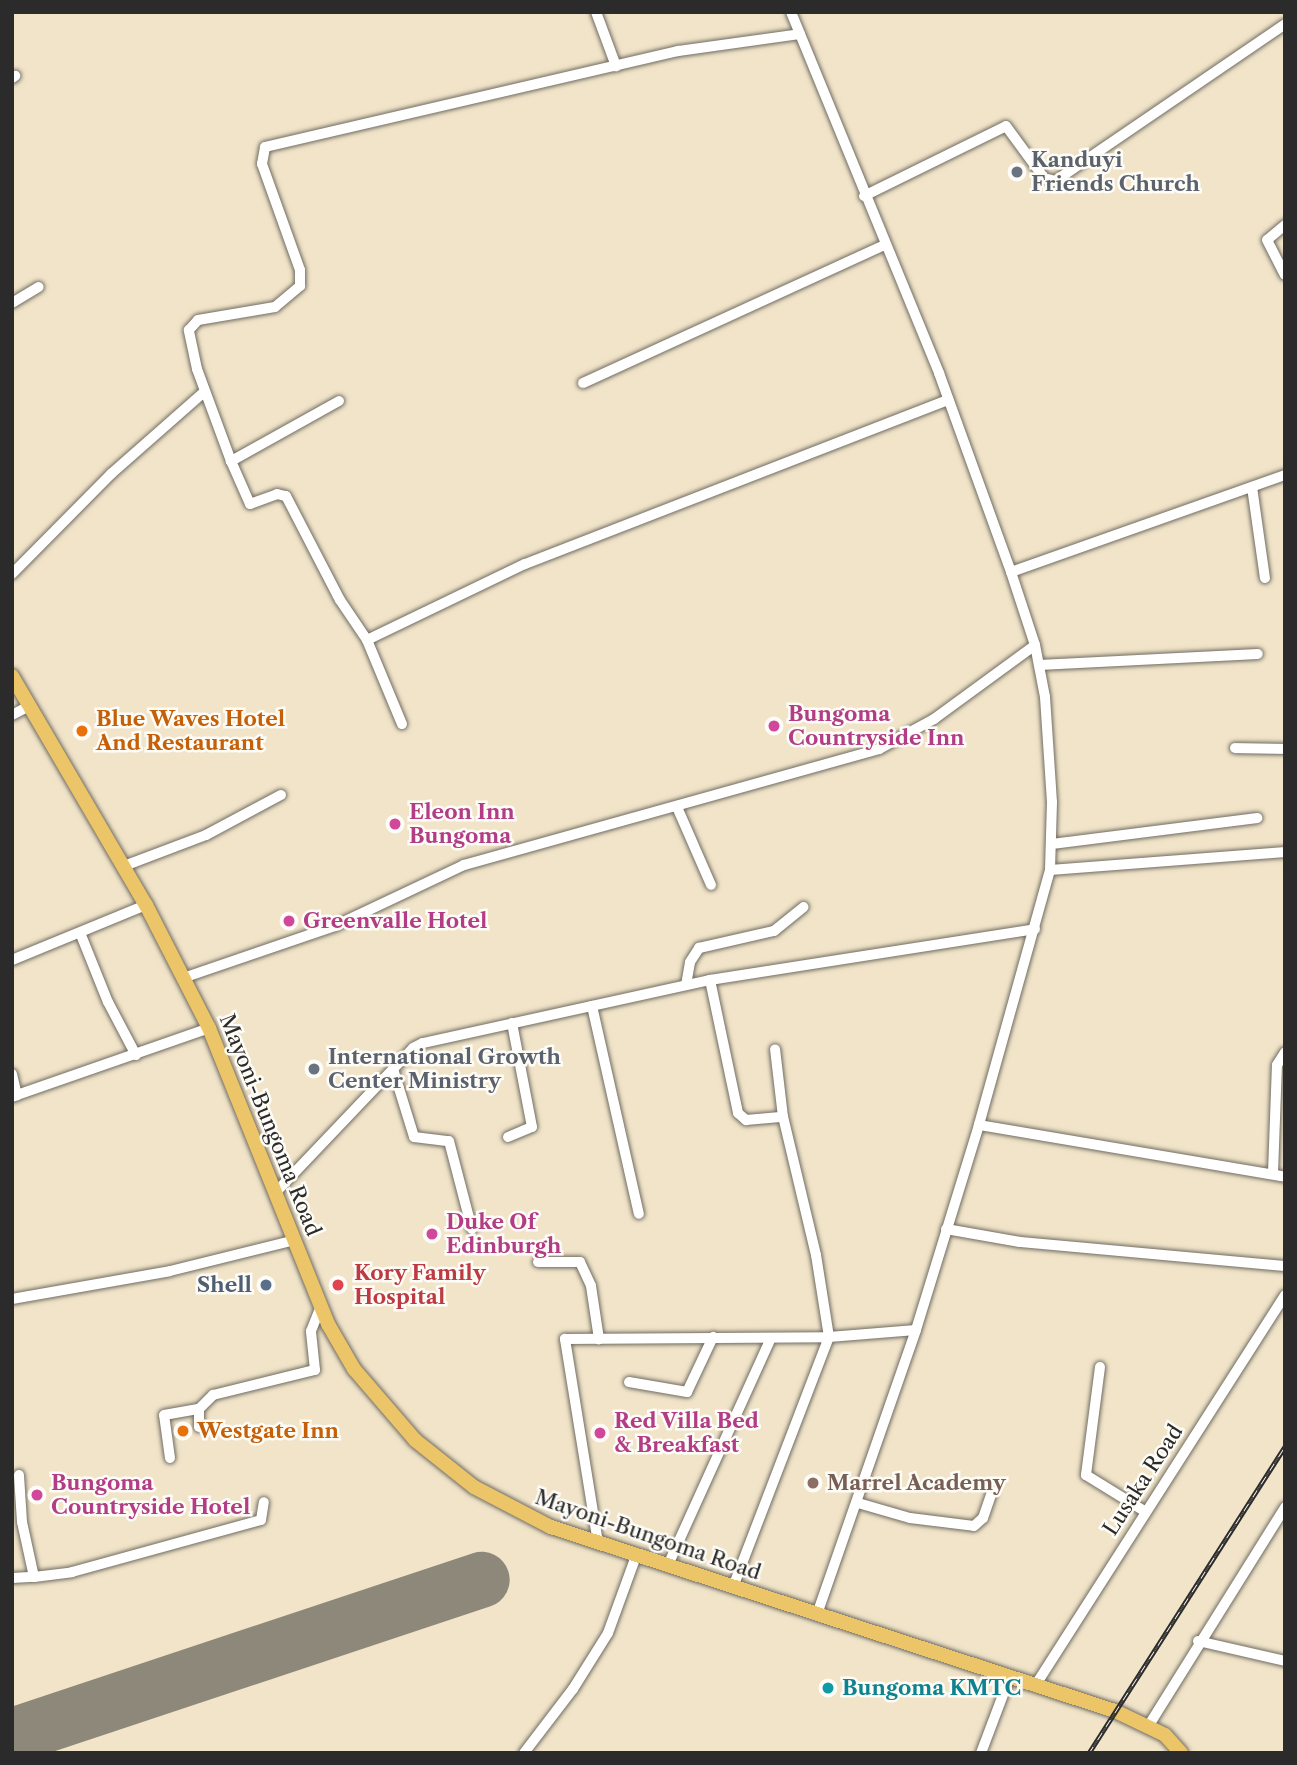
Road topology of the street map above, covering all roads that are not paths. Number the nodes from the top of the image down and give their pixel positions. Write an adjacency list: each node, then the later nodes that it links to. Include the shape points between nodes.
1 (596, 12): 5 (street)
2 (791, 12): 4 (street)
3 (1285, 24): 6 (street, via 1055,181 1044,178 1006,126)
4 (800, 34): 5 (street, via 678,51); 6 (street)
5 (616, 66): 13 (street, via 265,147 262,164 302,280 296,292 275,307 193,323 188,335)
6 (864, 196): 8 (street)
7 (1285, 225): 9 (street, via 1266,240)
8 (885, 245): 12 (street); 14 (street)
9 (1285, 275)
10 (39, 287): 11 (street)
11 (12, 303)
12 (583, 383)
13 (204, 392): 16 (street); 20 (street, via 111,474)
14 (948, 400): 19 (street); 22 (street, via 525,564)
15 (339, 401): 16 (street)
16 (231, 461): 22 (street, via 250,504 277,494 286,496 340,600)
17 (1285, 475): 18 (street)
18 (1252, 487): 19 (street); 21 (street)
19 (1011, 572): 23 (street)
20 (12, 574)
21 (1265, 578)
22 (367, 640): 29 (street)
23 (1035, 645): 25 (street); 33 (street, via 934,719 879,749)
24 (1258, 654): 25 (street)
25 (1039, 665): 35 (street, via 1050,750)
26 (12, 676): 27 (main road, Mayoni-Bungoma Road)
27 (29, 706): 28 (street); 37 (main road, Mayoni-Bungoma Road)
28 (12, 715)
29 (402, 724)
30 (1235, 748): 31 (street)
31 (1285, 749)
32 (281, 795): 37 (street, via 206,835)
33 (677, 807): 39 (street); 45 (street, via 464,864 335,926)
34 (1257, 818): 35 (street)
35 (1052, 844): 38 (street)
36 (1285, 852): 38 (street)
37 (124, 866): 40 (main road, Mayoni-Bungoma Road)
38 (1050, 870): 42 (street)
39 (711, 885)
40 (146, 905): 43 (street); 45 (main road, Mayoni-Bungoma Road)
41 (804, 907): 47 (street, via 767,934 699,948 690,962)
42 (1035, 929): 46 (street); 58 (street)
43 (81, 935): 44 (street); 53 (street)
44 (12, 960)
45 (184, 978): 50 (main road, Mayoni-Bungoma Road)
46 (710, 980): 47 (street); 57 (street, via 738,1114 746,1121)
47 (686, 985): 48 (street)
48 (592, 1006): 49 (street); 64 (street)
49 (512, 1023): 54 (street, via 423,1043); 60 (street, via 532,1127)
50 (209, 1028): 53 (street); 63 (main road, Mayoni-Bungoma Road)
51 (775, 1049): 57 (street)
52 (1285, 1052): 59 (street, via 1277,1065)
53 (136, 1055): 56 (street)
54 (393, 1069): 63 (street); 65 (street, via 414,1137 449,1141)
55 (12, 1074): 56 (street)
56 (15, 1096)
57 (783, 1117): 75 (street, via 816,1255)
58 (979, 1125): 61 (street); 66 (street)
59 (1279, 1136): 61 (street)
60 (508, 1137)
61 (1273, 1173): 62 (street)
62 (1285, 1177)
63 (276, 1192): 67 (main road, Mayoni-Bungoma Road)
64 (639, 1214)
65 (472, 1229)
66 (946, 1229): 69 (street, via 1020,1242); 73 (street)
67 (295, 1240): 71 (street, via 170,1271); 72 (main road, Mayoni-Bungoma Road)
68 (538, 1262): 77 (street, via 580,1262 591,1286)
69 (1285, 1266)
70 (1285, 1295): 88 (street, Lusaka Road)
71 (12, 1299)
72 (320, 1309): 80 (street, via 311,1331 315,1370 212,1395); 90 (main road, Mayoni-Bungoma Road, via 381,1405 443,1465 510,1508)
73 (916, 1331): 75 (street); 86 (street)
74 (713, 1337): 76 (street); 77 (street); 79 (street, via 687,1392)
75 (829, 1337): 76 (street); 95 (street)
76 (771, 1338): 92 (street)
77 (599, 1339): 90 (street, via 569,1336 564,1342)
78 (1100, 1367): 88 (street, via 1086,1475)
79 (629, 1382)
80 (199, 1409): 81 (street); 82 (street, via 164,1415)
81 (199, 1427)
82 (170, 1458)
83 (19, 1475): 93 (street, via 22,1522)
84 (992, 1492): 86 (street, via 983,1518 974,1526 911,1518)
85 (264, 1502): 93 (street, via 261,1520 72,1572)
86 (858, 1503): 96 (street)
87 (1285, 1507): 89 (street)
88 (1146, 1512): 100 (street, Lusaka Road)
89 (1280, 1521): 97 (street)
90 (598, 1543): 91 (main road, Mayoni-Bungoma Road)
91 (636, 1556): 92 (main road, Mayoni-Bungoma Road); 102 (street, via 608,1633)
92 (668, 1565): 95 (main road, Mayoni-Bungoma Road)
93 (34, 1577): 94 (street)
94 (12, 1578)
95 (733, 1587): 96 (main road, Mayoni-Bungoma Road)
96 (817, 1615): 99 (main road, Mayoni-Bungoma Road)
97 (1198, 1641): 98 (street); 101 (street)
98 (1285, 1661)
99 (1009, 1679): 100 (main road, Mayoni-Bungoma Road); 103 (street)
100 (1035, 1686): 101 (main road, Mayoni-Bungoma Road)
101 (1149, 1725): 104 (main road, Mayoni-Bungoma Road)
102 (524, 1753)
103 (981, 1753)
104 (1181, 1753)

